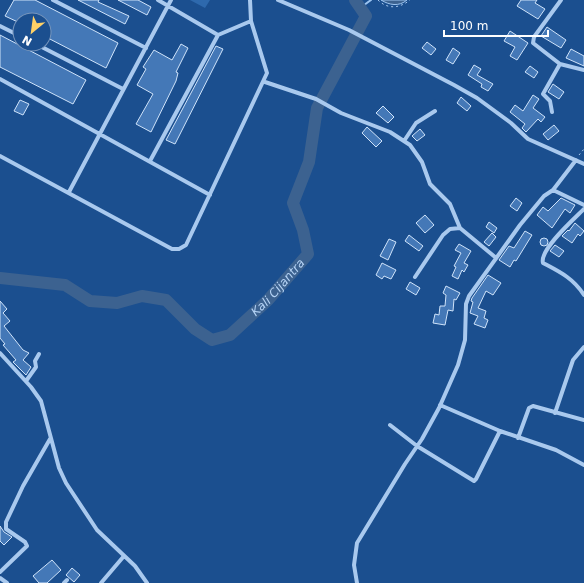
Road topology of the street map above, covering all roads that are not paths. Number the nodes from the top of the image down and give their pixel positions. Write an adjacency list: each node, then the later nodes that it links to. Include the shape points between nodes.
1 (53, 0): 12 (street)
2 (158, 0): 7 (street)
3 (171, 0): 7 (street)
4 (250, 0): 8 (street)
5 (278, 0): 24 (street, via 349,30 477,98 512,123 528,139)
6 (561, 0): 14 (street, via 534,37 534,43)
7 (168, 5): 11 (street); 12 (street)
8 (251, 21): 11 (street); 17 (street, via 267,70)
9 (0, 26): 10 (street)
10 (12, 32)
11 (218, 34): 25 (street)
12 (146, 48): 18 (street)
13 (51, 52): 18 (street)
14 (560, 64): 15 (street); 20 (street, via 543,94 550,101)
15 (584, 70)
16 (0, 79): 21 (street)
17 (265, 82): 22 (street, via 316,99 341,113 390,132); 29 (street)
18 (123, 89): 21 (street)
19 (435, 112): 22 (street, via 416,124)
20 (552, 112)
21 (99, 133): 25 (street); 28 (street)
22 (404, 141): 32 (street, via 416,152 430,184 450,204)
23 (0, 156): 28 (street)
24 (576, 160): 26 (street); 27 (street)
25 (150, 161): 29 (street)
26 (584, 164)
27 (553, 190): 30 (street); 33 (street, via 529,213)
28 (69, 192): 29 (street, via 172,249 186,245)
29 (210, 195)
30 (584, 205)
31 (584, 209): 35 (street, via 555,238 542,261 566,275 578,285)
32 (460, 228): 33 (street); 34 (street, via 450,229 443,235)
33 (495, 257): 40 (street, via 466,304 462,351)
34 (415, 277)
35 (584, 295)
36 (584, 347): 41 (street, via 575,357)
37 (0, 353): 39 (street)
38 (39, 354): 39 (street, via 35,361 36,367)
39 (26, 381): 45 (street, via 41,401)
40 (440, 405): 44 (street); 47 (street)
41 (554, 413): 42 (street); 46 (street, via 541,407 530,407)
42 (584, 420)
43 (390, 425): 47 (street)
44 (500, 431): 46 (street); 47 (street, via 474,481)
45 (50, 438): 49 (street, via 66,483 97,530); 50 (street, via 6,522 6,529 27,546)
46 (518, 438): 48 (street, via 556,450)
47 (417, 446): 55 (street, via 357,543 354,565)
48 (584, 465)
49 (124, 556): 53 (street); 54 (street)
50 (0, 571)
51 (0, 578): 52 (street)
52 (7, 583)
53 (101, 583)
54 (147, 583)
55 (357, 583)

